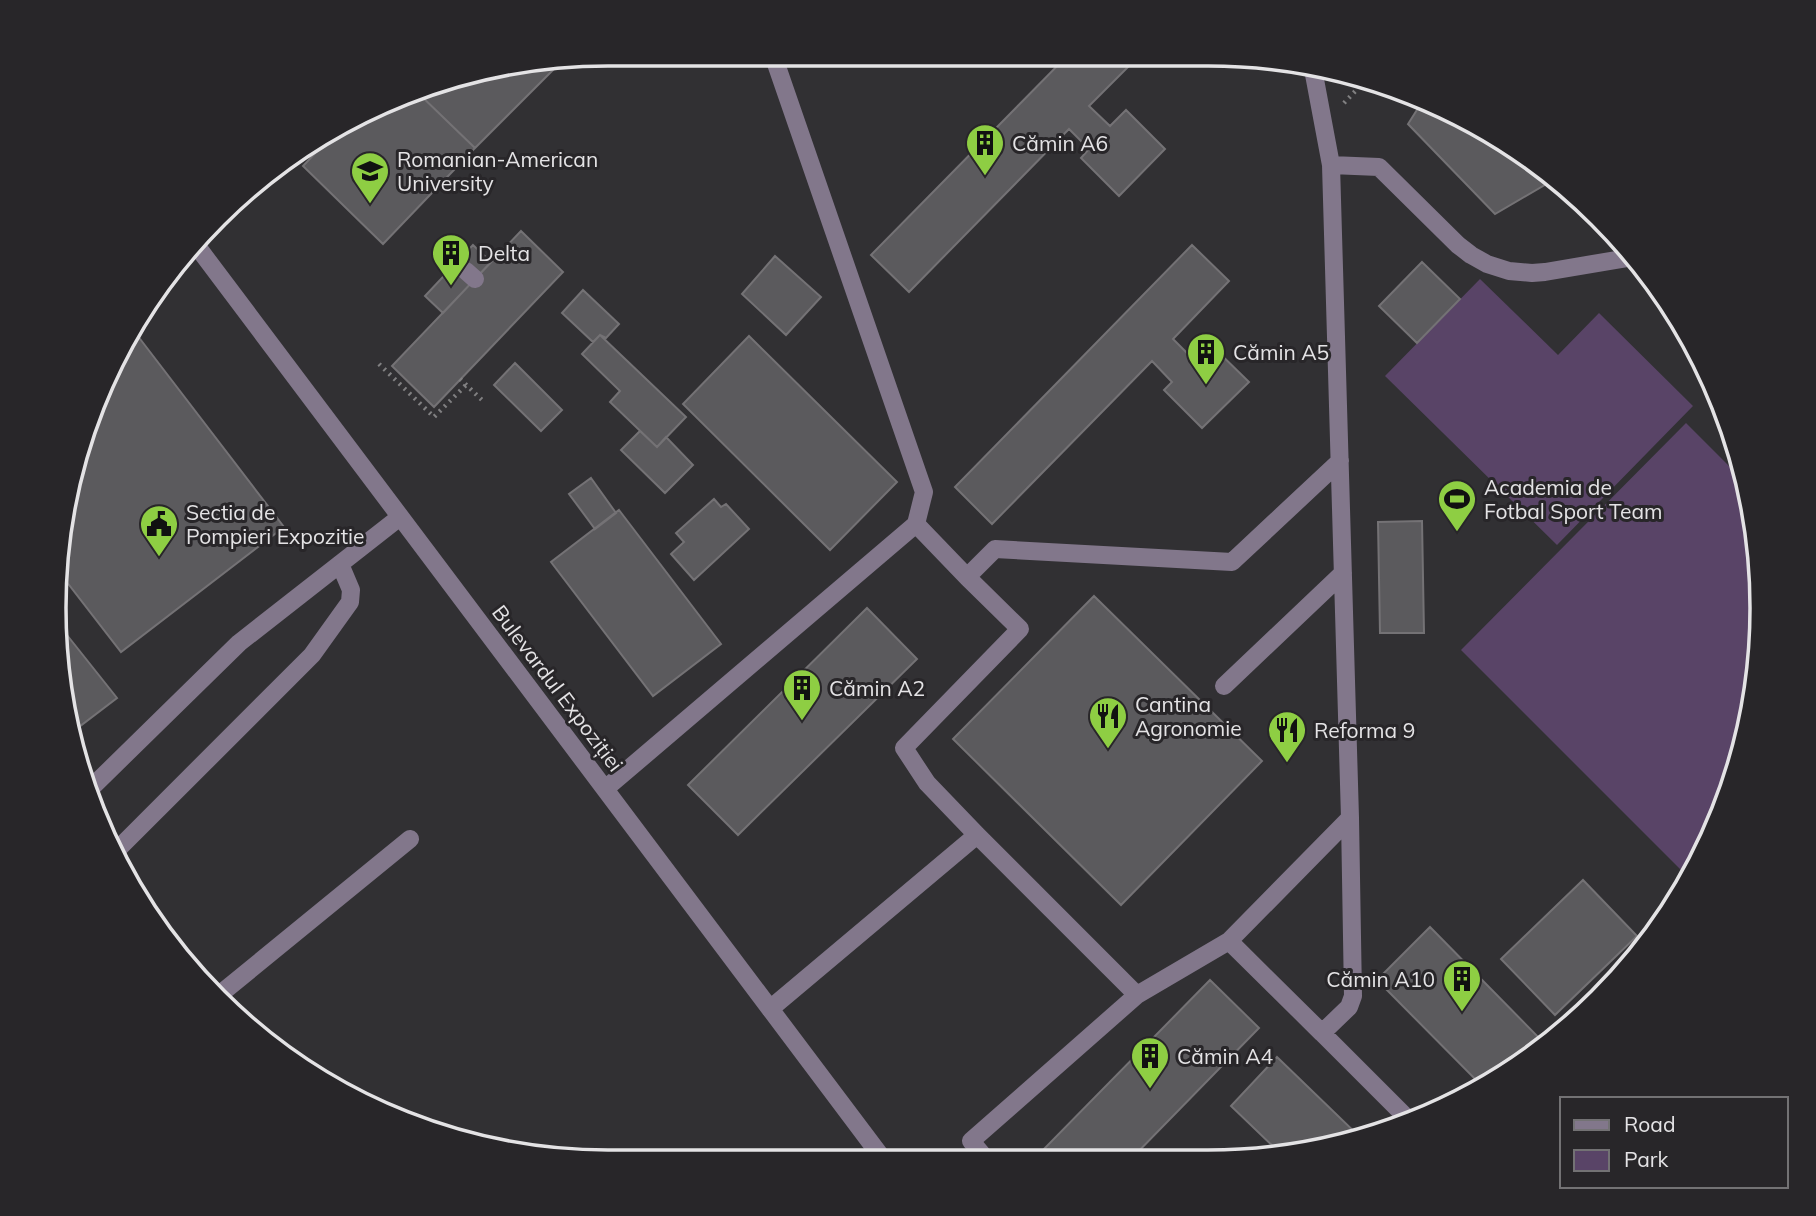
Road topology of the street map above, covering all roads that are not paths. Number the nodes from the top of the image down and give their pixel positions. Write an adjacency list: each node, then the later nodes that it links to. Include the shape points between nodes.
1 (777, 66): 8 (street, via 924,492)
2 (1315, 77): 3 (street)
3 (1331, 165): 5 (street, via 1379,167 1458,245 1487,264 1532,273); 6 (street)
4 (201, 251): 7 (street, Bulevardul Expoziției)
5 (1622, 259)
6 (1340, 461): 10 (street); 11 (street, via 1232,562 995,549)
7 (400, 517): 9 (street); 14 (street, Bulevardul Expoziției)
8 (916, 524): 11 (street); 14 (street)
9 (340, 564): 13 (street, via 239,643); 18 (street, via 351,590 350,602 312,654)
10 (1343, 573): 12 (street); 15 (street)
11 (967, 577): 16 (street, via 1020,629 904,748 927,783)
12 (1224, 686)
13 (96, 783)
14 (605, 789): 22 (street, Bulevardul Expoziției)
15 (1350, 818): 19 (street); 23 (street, via 1353,996 1349,1007)
16 (976, 835): 21 (street); 22 (street)
17 (410, 839): 20 (street)
18 (121, 846)
19 (1229, 941): 21 (street); 23 (street)
20 (225, 990)
21 (1137, 995): 26 (street, via 971,1141)
22 (770, 1009): 25 (street, Bulevardul Expoziției)
23 (1322, 1033): 24 (street)
24 (1402, 1113)
25 (876, 1150)
26 (978, 1150)

